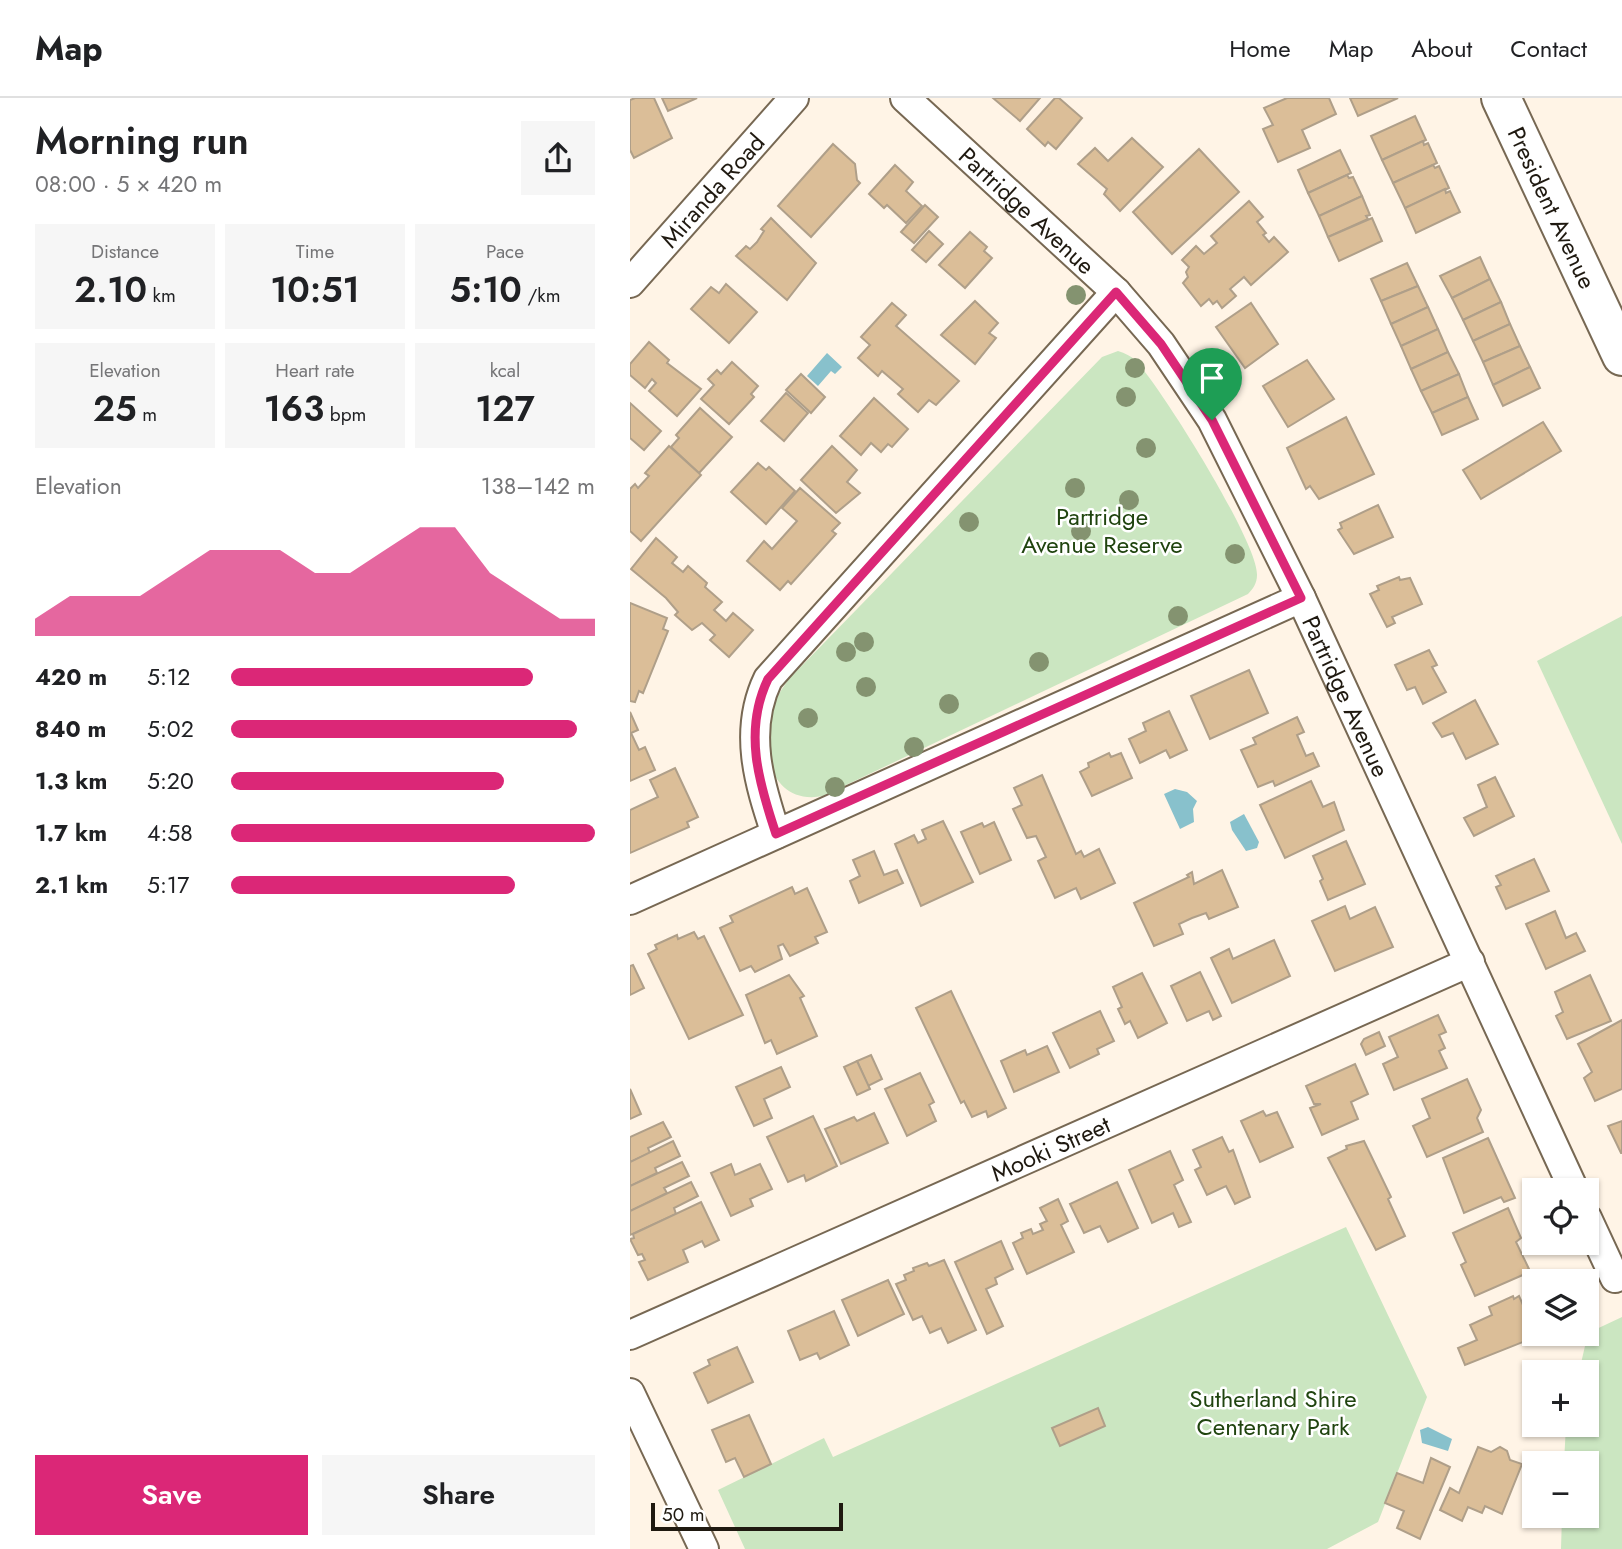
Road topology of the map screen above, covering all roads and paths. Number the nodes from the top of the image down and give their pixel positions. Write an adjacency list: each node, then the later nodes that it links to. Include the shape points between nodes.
1 (794, 98): 4 (street, Miranda Road)
2 (905, 98): 5 (street, Partridge Avenue)
3 (1501, 98): 6 (main road, President Avenue)
4 (630, 283)
5 (1116, 292): 7 (street, Partridge Avenue, via 1161,344 1212,420); 8 (street, via 768,679 756,712 754,740 764,799)
6 (1622, 356)
7 (1301, 598): 8 (street); 10 (street, Partridge Avenue)
8 (776, 834): 9 (street)
9 (630, 900)
10 (1470, 962): 11 (street, Partridge Avenue); 14 (street, Mooki Street)
11 (1569, 1178)
12 (1599, 1244): 13 (street)
13 (1615, 1278)
14 (630, 1335)
15 (630, 1393): 16 (street)
16 (704, 1549)

